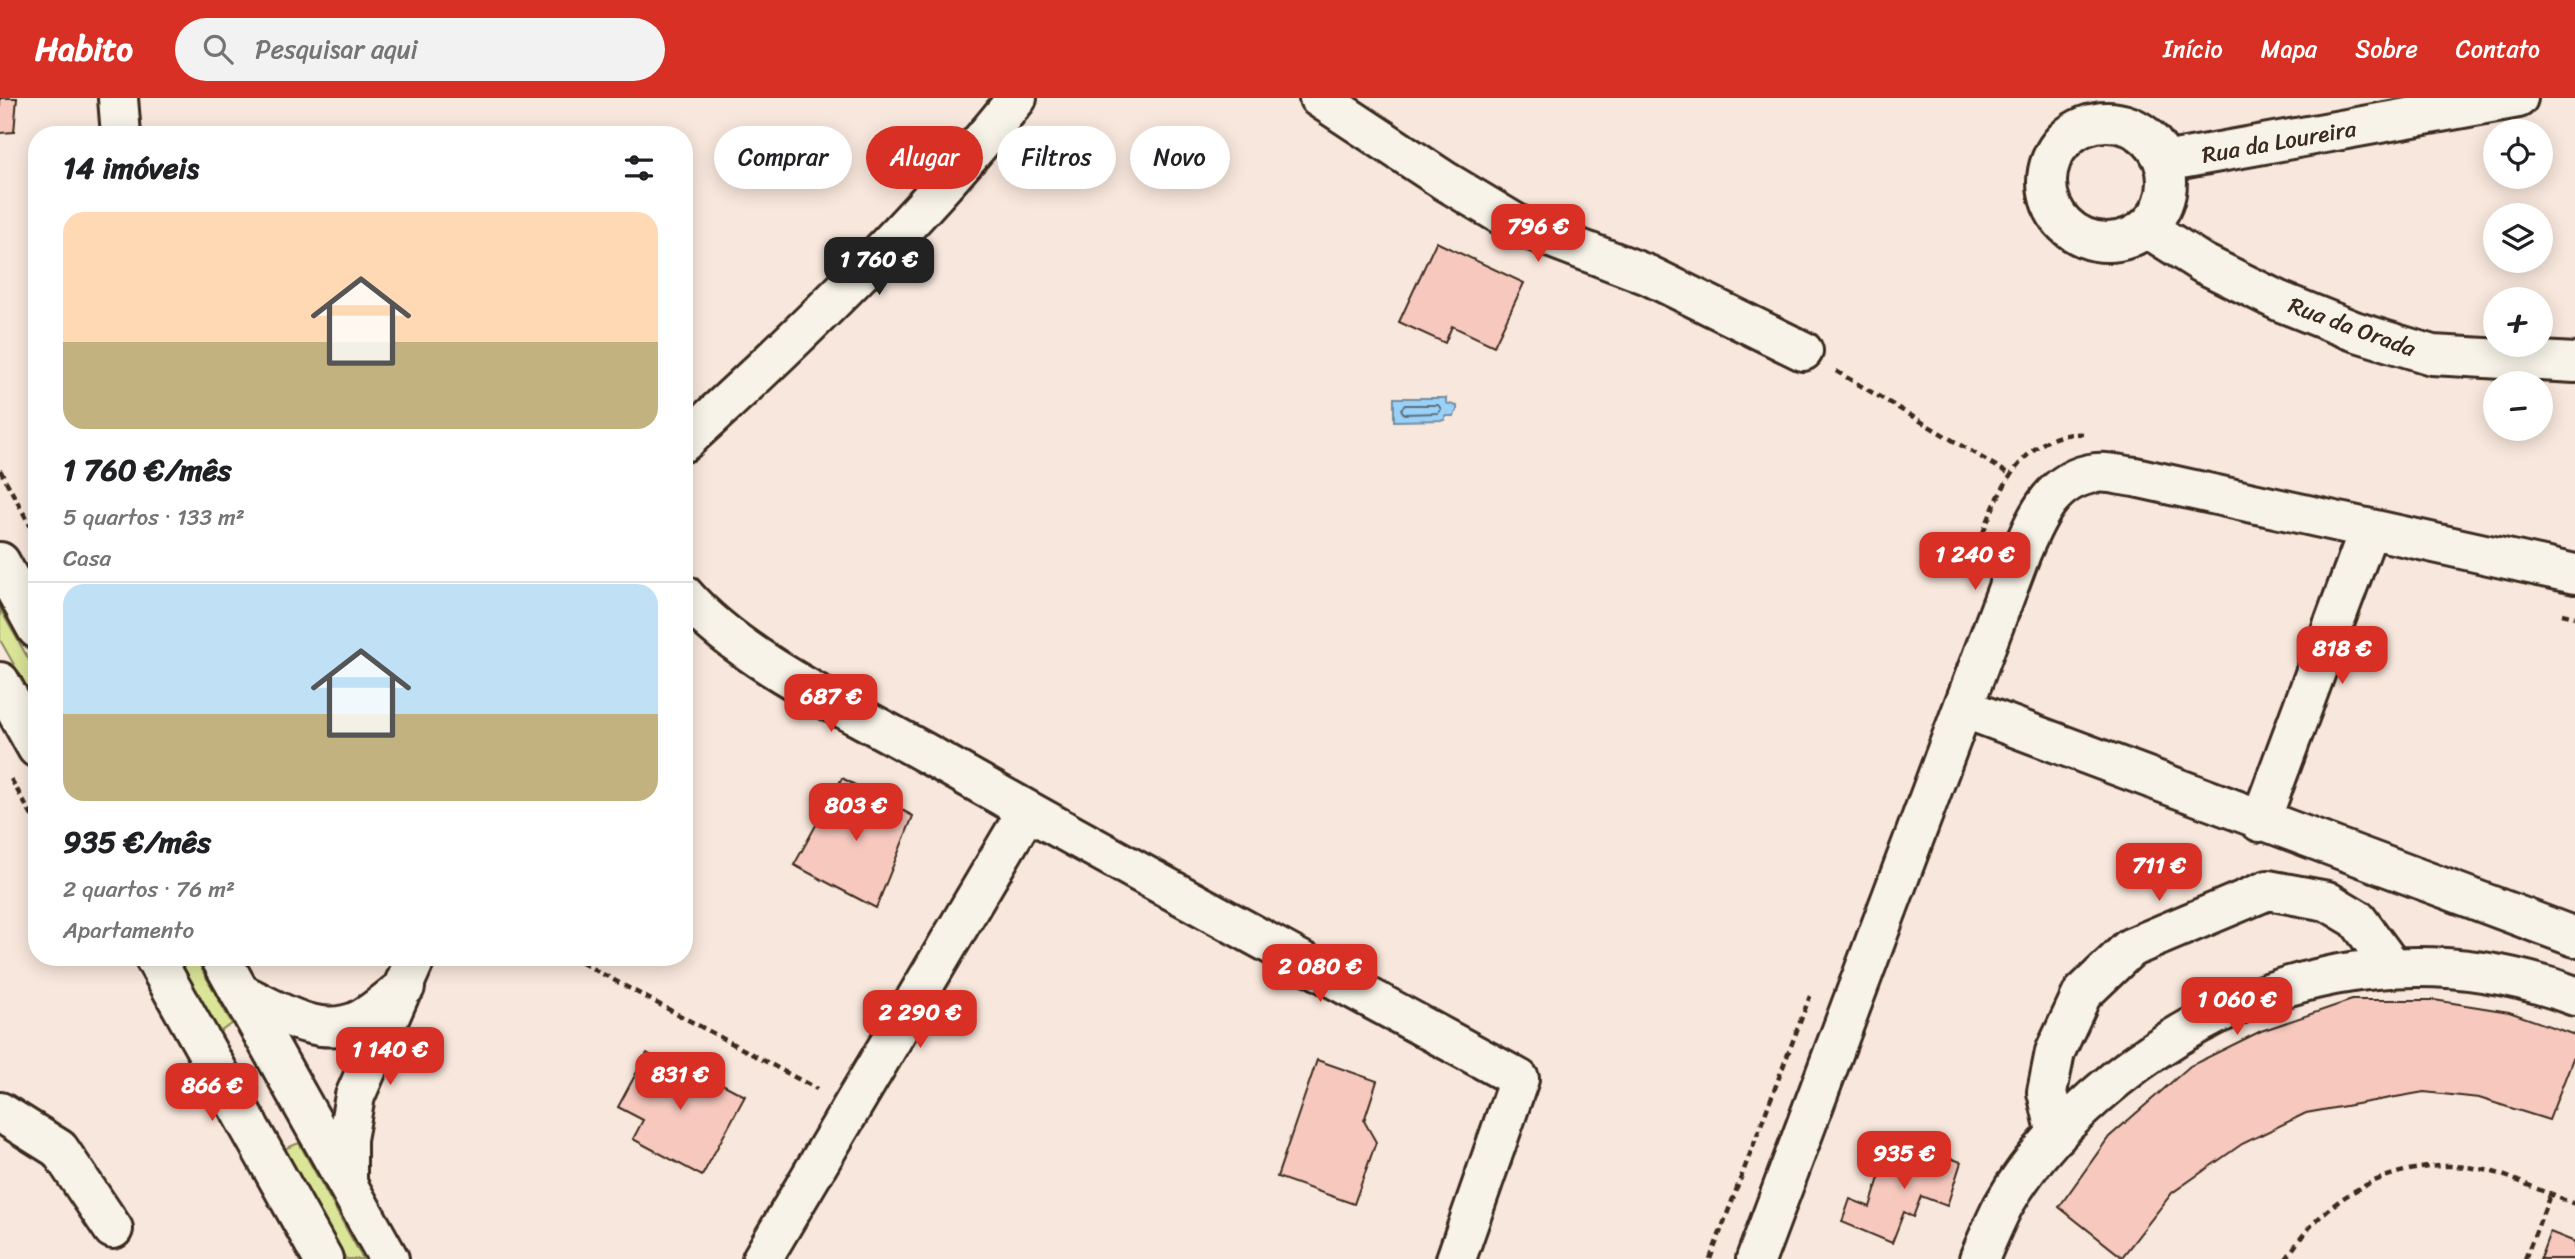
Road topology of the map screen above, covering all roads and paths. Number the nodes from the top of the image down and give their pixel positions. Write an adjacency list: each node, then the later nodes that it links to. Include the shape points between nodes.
1 (118, 98): 6 (street)
2 (1017, 98): 11 (street, via 955,176 805,331)
3 (1320, 98): 9 (street, via 1520,226 1647,275)
4 (2518, 98): 7 (street, Rua da Loureira)
5 (2102, 110): 7 (street, via 2132,127 2157,148); 8 (street, via 2056,149 2046,182 2048,199 2067,228 2098,243 2132,238)
6 (120, 126)
7 (2164, 162): 8 (street, via 2165,198)
8 (2147, 228): 10 (street, Rua da Orada, via 2279,301 2354,331 2432,355)
9 (1803, 351): 13 (path)
10 (2575, 363)
11 (693, 434)
12 (0, 470): 14 (path)
13 (2011, 475)
14 (28, 521)
15 (2369, 529): 17 (street); 21 (street, via 2135,477 2096,472 2060,487 2038,512); 26 (street)
16 (0, 562): 19 (street)
17 (2575, 574)
18 (693, 605): 25 (street, via 704,618 780,670)
19 (28, 613)
20 (0, 682): 22 (street)
21 (1963, 708): 26 (street); 46 (street)
22 (28, 732)
23 (6, 771): 24 (path)
24 (28, 809)
25 (1027, 811): 44 (street); 45 (street, via 1520,1079)
26 (2260, 822): 27 (street)
27 (2575, 937)
28 (159, 966): 42 (street)
29 (225, 966): 33 (street)
30 (588, 966): 35 (path)
31 (2393, 968): 34 (street, via 2457,969 2531,980); 37 (street, via 2321,978 2257,995 2195,1023 2145,1055 2091,1099); 37 (street, via 2357,919 2327,901 2268,890 2130,948 2082,994 2055,1052 2047,1093)
32 (410, 972): 33 (street, via 359,1020 329,1028 300,1022); 38 (street, via 355,1096 347,1139)
33 (240, 993): 38 (street)
34 (2575, 996)
35 (827, 1095)
36 (0, 1112): 41 (street, via 59,1149)
37 (2057, 1135): 47 (street, via 2004,1205)
38 (348, 1183): 43 (street)
39 (2550, 1195): 40 (path); 48 (path, via 2498,1174 2445,1164 2396,1172 2354,1191 2313,1224); 49 (path)
40 (2575, 1205)
41 (113, 1228)
42 (323, 1259)
43 (389, 1259)
44 (762, 1259)
45 (1456, 1259)
46 (1756, 1259)
47 (1979, 1259)
48 (2286, 1259)
49 (2525, 1259)

